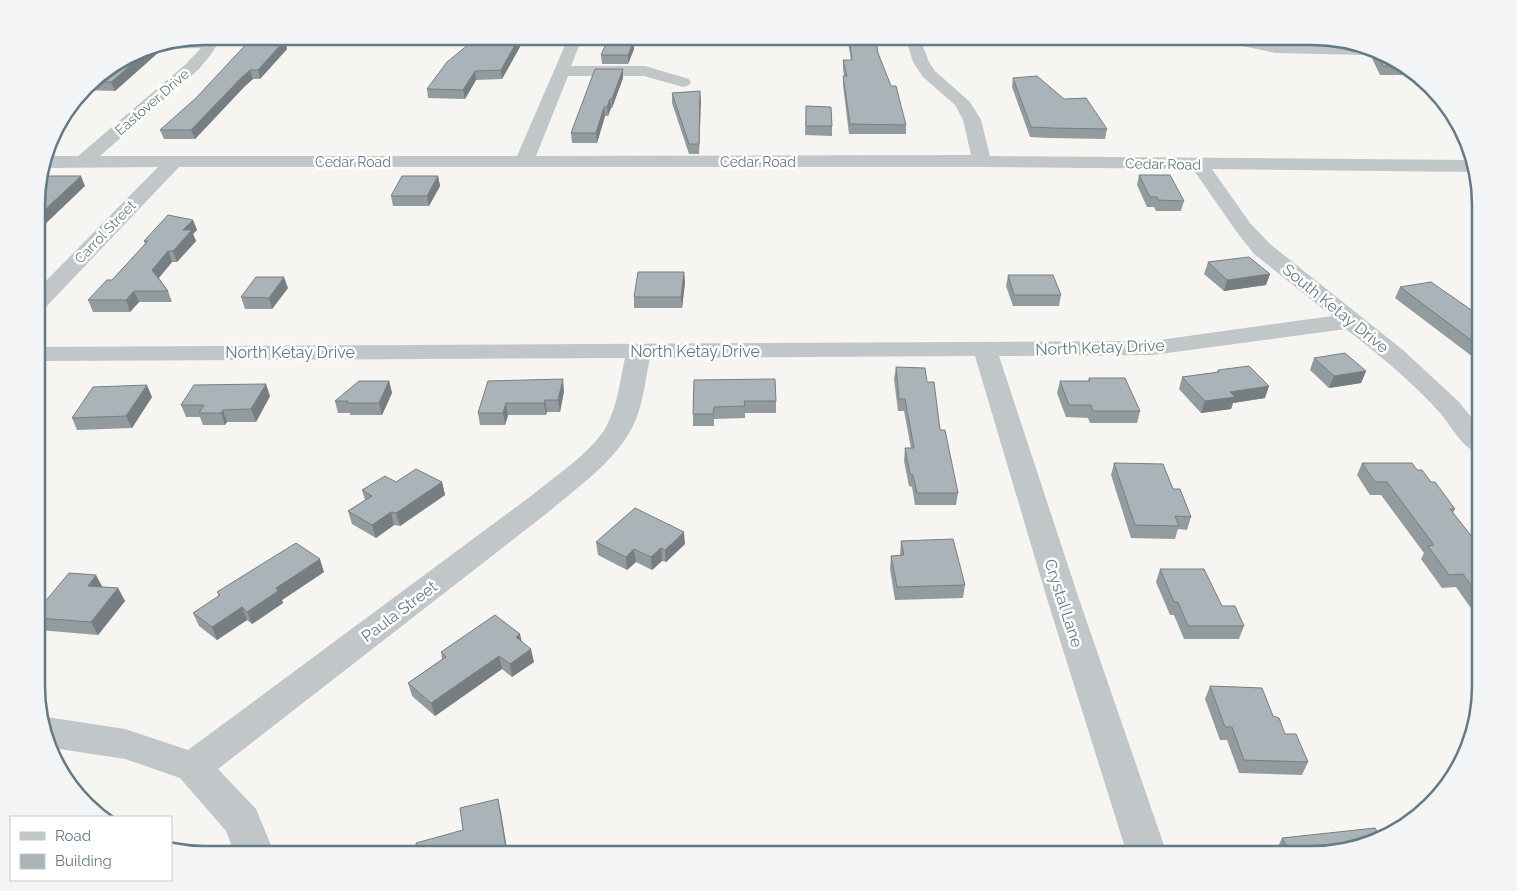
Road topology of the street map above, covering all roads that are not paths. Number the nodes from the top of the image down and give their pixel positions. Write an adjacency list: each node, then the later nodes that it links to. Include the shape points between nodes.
1 (210, 45): 10 (street, Eastover Drive, via 192,66)
2 (572, 45): 6 (street)
3 (915, 45): 8 (street, via 929,74 962,102 972,120)
4 (1260, 45): 5 (street)
5 (1352, 50)
6 (562, 71): 7 (street, via 645,71); 11 (street)
7 (683, 82)
8 (982, 161): 11 (street, Cedar Road); 13 (street, Cedar Road)
9 (52, 162): 10 (street, Cedar Road)
10 (83, 162): 12 (street, Cedar Road)
11 (524, 162): 12 (street, Cedar Road)
12 (173, 163): 15 (street, Carrol Street)
13 (1200, 165): 14 (street, Cedar Road); 16 (street, South Ketay Drive, via 1243,228 1262,249)
14 (1467, 166)
15 (45, 295)
16 (1350, 321): 17 (street, North Ketay Drive, via 1152,348); 20 (street, South Ketay Drive, via 1394,355 1442,400)
17 (985, 350): 18 (street, North Ketay Drive); 24 (street, Crystal Lane)
18 (639, 351): 19 (street, North Ketay Drive); 22 (street, Paula Street, via 628,402 615,434 584,467)
19 (45, 354)
20 (1472, 436)
21 (52, 733): 22 (street, via 125,744)
22 (193, 768): 23 (street, via 242,821)
23 (252, 846)
24 (1144, 846)

